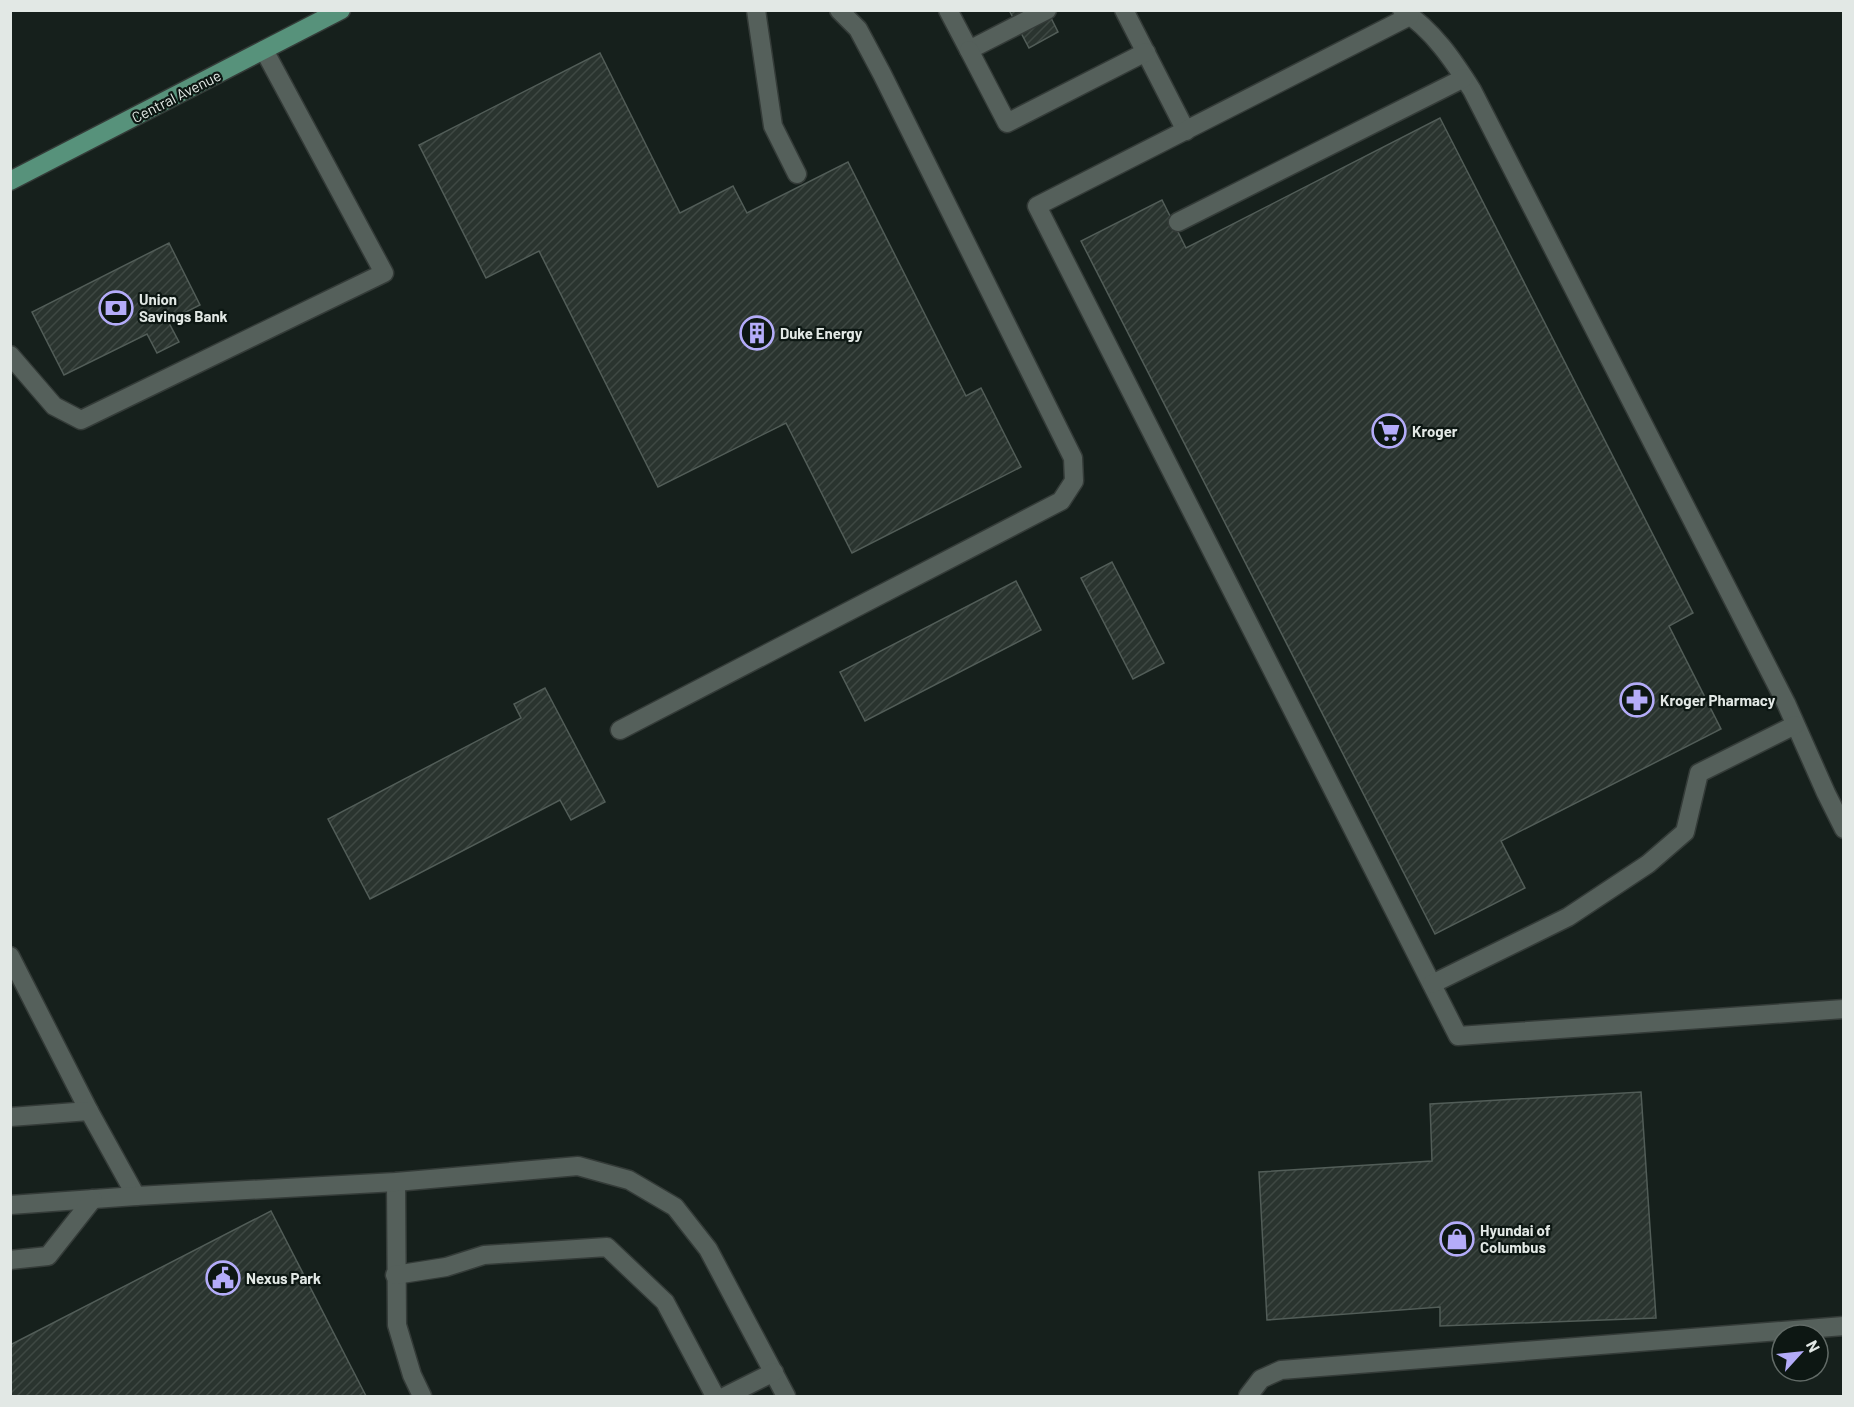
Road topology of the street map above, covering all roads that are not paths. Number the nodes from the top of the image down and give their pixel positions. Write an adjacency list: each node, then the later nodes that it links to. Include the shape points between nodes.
1 (756, 10): 13 (lane, via 773,126)
2 (839, 10): 18 (lane, via 858,29 882,74 1074,458 1074,481 1061,501)
3 (948, 10): 9 (lane)
4 (1047, 10): 9 (lane)
5 (1124, 10): 10 (lane)
6 (332, 13): 8 (main road, Central Avenue)
7 (1406, 13): 11 (lane, via 1444,47); 12 (lane)
8 (264, 50): 14 (main road, Central Avenue); 16 (lane, via 384,273 81,420 54,406)
9 (969, 50): 10 (lane, via 1007,123)
10 (1146, 52): 12 (lane)
11 (1464, 78): 15 (lane); 17 (lane)
12 (1186, 131): 21 (lane, via 1037,206)
13 (797, 174)
14 (10, 181)
15 (1178, 222)
16 (10, 355)
17 (1795, 725): 19 (lane); 21 (lane, via 1700,772 1685,832 1648,864 1568,917)
18 (620, 730)
19 (1844, 829)
20 (10, 956): 23 (lane)
21 (1432, 984): 22 (lane, via 1458,1036)
22 (1844, 1009)
23 (89, 1111): 24 (lane); 26 (lane)
24 (10, 1117)
25 (396, 1182): 26 (lane); 30 (lane); 32 (lane, via 578,1166 629,1180 675,1207 708,1249)
26 (136, 1196): 27 (lane)
27 (93, 1199): 28 (lane); 29 (lane, via 48,1256)
28 (10, 1205)
29 (10, 1260)
30 (395, 1275): 33 (lane, via 397,1325); 34 (lane, via 446,1267 484,1255 607,1247 665,1302)
31 (1844, 1326): 37 (lane, via 1281,1370 1261,1379)
32 (774, 1372): 35 (lane); 36 (lane)
33 (422, 1396)
34 (715, 1396)
35 (726, 1396)
36 (786, 1396)
37 (1248, 1396)

